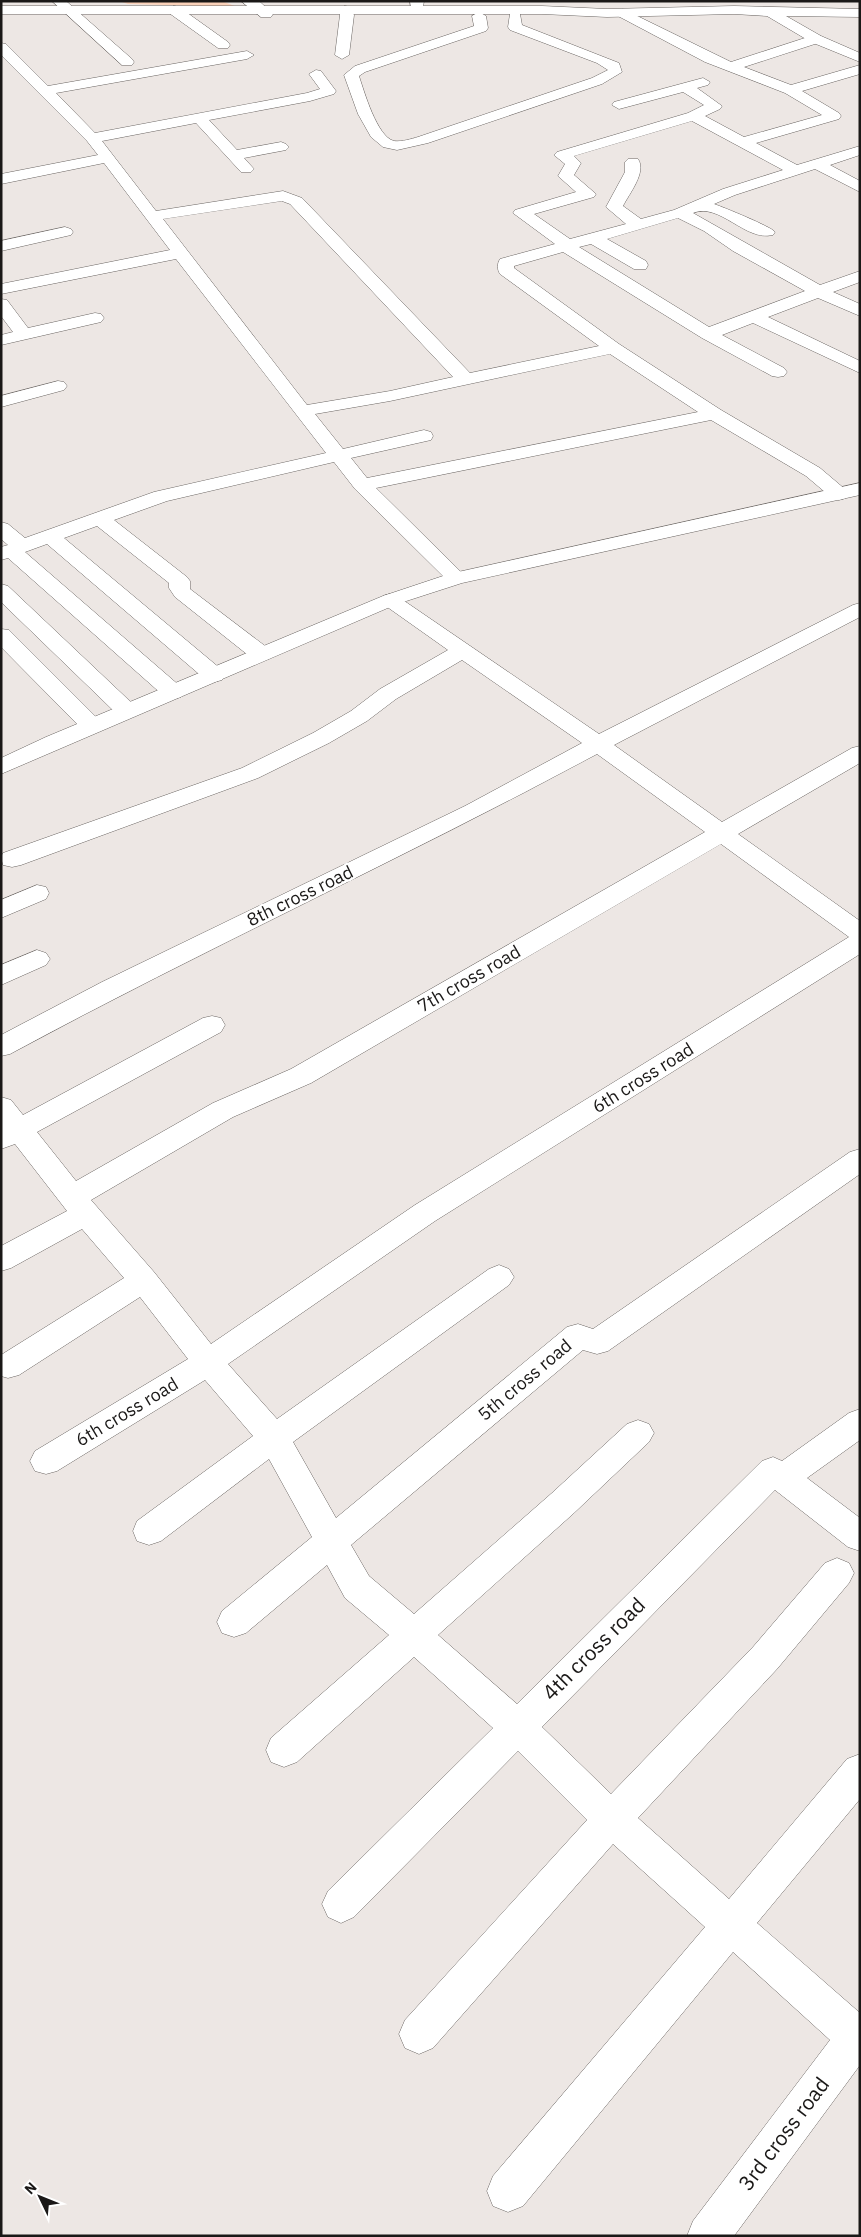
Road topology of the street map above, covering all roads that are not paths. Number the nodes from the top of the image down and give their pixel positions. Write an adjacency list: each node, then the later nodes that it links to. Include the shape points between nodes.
1 (247, 1): 6 (street)
2 (417, 6): 4 (street); 8 (street)
3 (66, 9): 5 (street); 7 (street); 10 (street); 21 (street)
4 (615, 9): 11 (street, via 641,12 734,10); 14 (street, via 589,17); 23 (street, via 710,59)
5 (1, 10)
6 (263, 11): 7 (street); 8 (street)
7 (178, 12): 16 (street)
8 (346, 13): 13 (street); 19 (street)
9 (860, 13): 11 (street)
10 (1, 15)
11 (774, 15): 12 (street); 15 (street)
12 (860, 18)
13 (480, 22): 14 (street); 14 (street, via 351,75 377,137 388,144 404,145 423,140 615,72 614,66 602,60)
14 (515, 22)
15 (816, 38): 20 (street); 23 (street)
16 (223, 45)
17 (1, 47): 27 (street)
18 (247, 55): 27 (street)
19 (342, 55)
20 (860, 58)
21 (127, 62)
22 (860, 68): 26 (street)
23 (737, 69): 25 (street); 26 (street)
24 (316, 74): 30 (street, via 329,91)
25 (685, 87): 28 (street); 29 (street, via 716,106)
26 (790, 90): 31 (street, via 834,116)
27 (44, 91): 33 (street)
28 (620, 105)
29 (693, 116): 35 (street); 54 (street, via 562,155 573,163 566,176 588,194 521,213)
30 (200, 119): 33 (street); 38 (street)
31 (808, 124): 32 (street); 35 (street)
32 (826, 132)
33 (92, 138): 39 (street)
34 (843, 140): 37 (street)
35 (744, 142): 43 (street)
36 (282, 147): 38 (street)
37 (860, 149): 41 (street)
38 (234, 155): 42 (street)
39 (108, 158): 44 (street); 48 (street)
40 (633, 162): 49 (street, via 633,172 614,207)
41 (815, 163): 43 (street); 45 (street)
42 (246, 169)
43 (795, 170): 46 (street)
44 (1, 179)
45 (860, 187)
46 (699, 205): 47 (street); 51 (street, via 725,212)
47 (680, 213): 49 (street); 59 (street)
48 (152, 216): 55 (street); 70 (street, via 291,197)
49 (638, 225): 52 (street)
50 (65, 232): 53 (street)
51 (767, 232)
52 (593, 238): 54 (street); 56 (street)
53 (1, 246)
54 (567, 246): 65 (street); 67 (street, via 506,263 506,270)
55 (181, 252): 58 (street); 73 (street)
56 (640, 265)
57 (860, 276): 59 (street)
58 (1, 289)
59 (819, 292): 61 (street); 62 (street)
60 (1, 304): 64 (street)
61 (860, 310)
62 (754, 317): 65 (street); 68 (street)
63 (95, 318): 64 (street)
64 (24, 334): 66 (street)
65 (708, 334): 69 (street)
66 (1, 340)
67 (613, 348): 70 (street); 74 (street)
68 (860, 368)
69 (778, 372)
70 (466, 380): 73 (street)
71 (58, 386): 72 (street)
72 (1, 402)
73 (302, 411): 76 (street)
74 (714, 414): 77 (street); 79 (street, via 813,472)
75 (424, 436): 76 (street)
76 (338, 457): 77 (street); 80 (street, via 160,496)
77 (362, 485): 84 (street)
78 (860, 489): 79 (street)
79 (839, 494): 84 (street)
80 (99, 518): 82 (street); 90 (street, via 180,581 182,593)
81 (1, 528): 83 (street)
82 (50, 536): 83 (street); 91 (street)
83 (12, 550): 92 (street)
84 (456, 578): 86 (street)
85 (1, 590): 93 (street)
86 (390, 600): 89 (street); 90 (street)
87 (860, 609): 95 (street, 8th cross road)
88 (1, 635): 94 (street)
89 (461, 651): 95 (street); 99 (street, via 321,738 250,773)
90 (261, 654): 91 (street)
91 (214, 675): 92 (street)
92 (173, 692): 93 (street)
93 (127, 711): 94 (street)
94 (92, 726): 97 (street)
95 (598, 744): 98 (street); 107 (street, 8th cross road, via 474,811 111,988)
96 (860, 753): 98 (street, 7th cross road)
97 (1, 767)
98 (719, 833): 102 (street); 110 (street, 7th cross road, via 301,1076 223,1110)
99 (12, 859)
100 (37, 893): 101 (street)
101 (1, 910)
102 (860, 933)
103 (860, 942): 114 (street, 6th cross road, via 426,1213)
104 (37, 958): 105 (street)
105 (1, 976)
106 (212, 1025): 108 (street)
107 (1, 1047)
108 (8, 1125): 110 (street)
109 (860, 1159): 123 (street, 5th cross road, via 597,1342 578,1336)
110 (80, 1205): 111 (street, 7th cross road); 113 (street)
111 (1, 1260)
112 (498, 1277): 118 (street)
113 (144, 1280): 114 (street); 115 (street)
114 (208, 1362): 118 (street); 119 (street, 6th cross road)
115 (8, 1366)
116 (860, 1422): 120 (street, 4th cross road)
117 (638, 1433): 126 (street)
118 (274, 1438): 121 (street); 123 (street)
119 (46, 1461)
120 (783, 1478): 122 (street); 127 (street, 4th cross road, via 773,1472)
121 (149, 1531)
122 (860, 1537)
123 (332, 1540): 125 (street, 5th cross road); 126 (street, via 357,1587)
124 (837, 1573): 130 (street, via 765,1658)
125 (234, 1622)
126 (414, 1635): 127 (street); 128 (street)
127 (516, 1726): 130 (street); 131 (street, 4th cross road)
128 (284, 1750)
129 (860, 1771): 132 (street)
130 (612, 1818): 132 (street); 133 (street)
131 (341, 1904)
132 (730, 1924): 134 (street); 135 (street)
133 (419, 2034)
134 (858, 2037): 136 (street, 3rd cross road)
135 (508, 2191)
136 (708, 2236)

